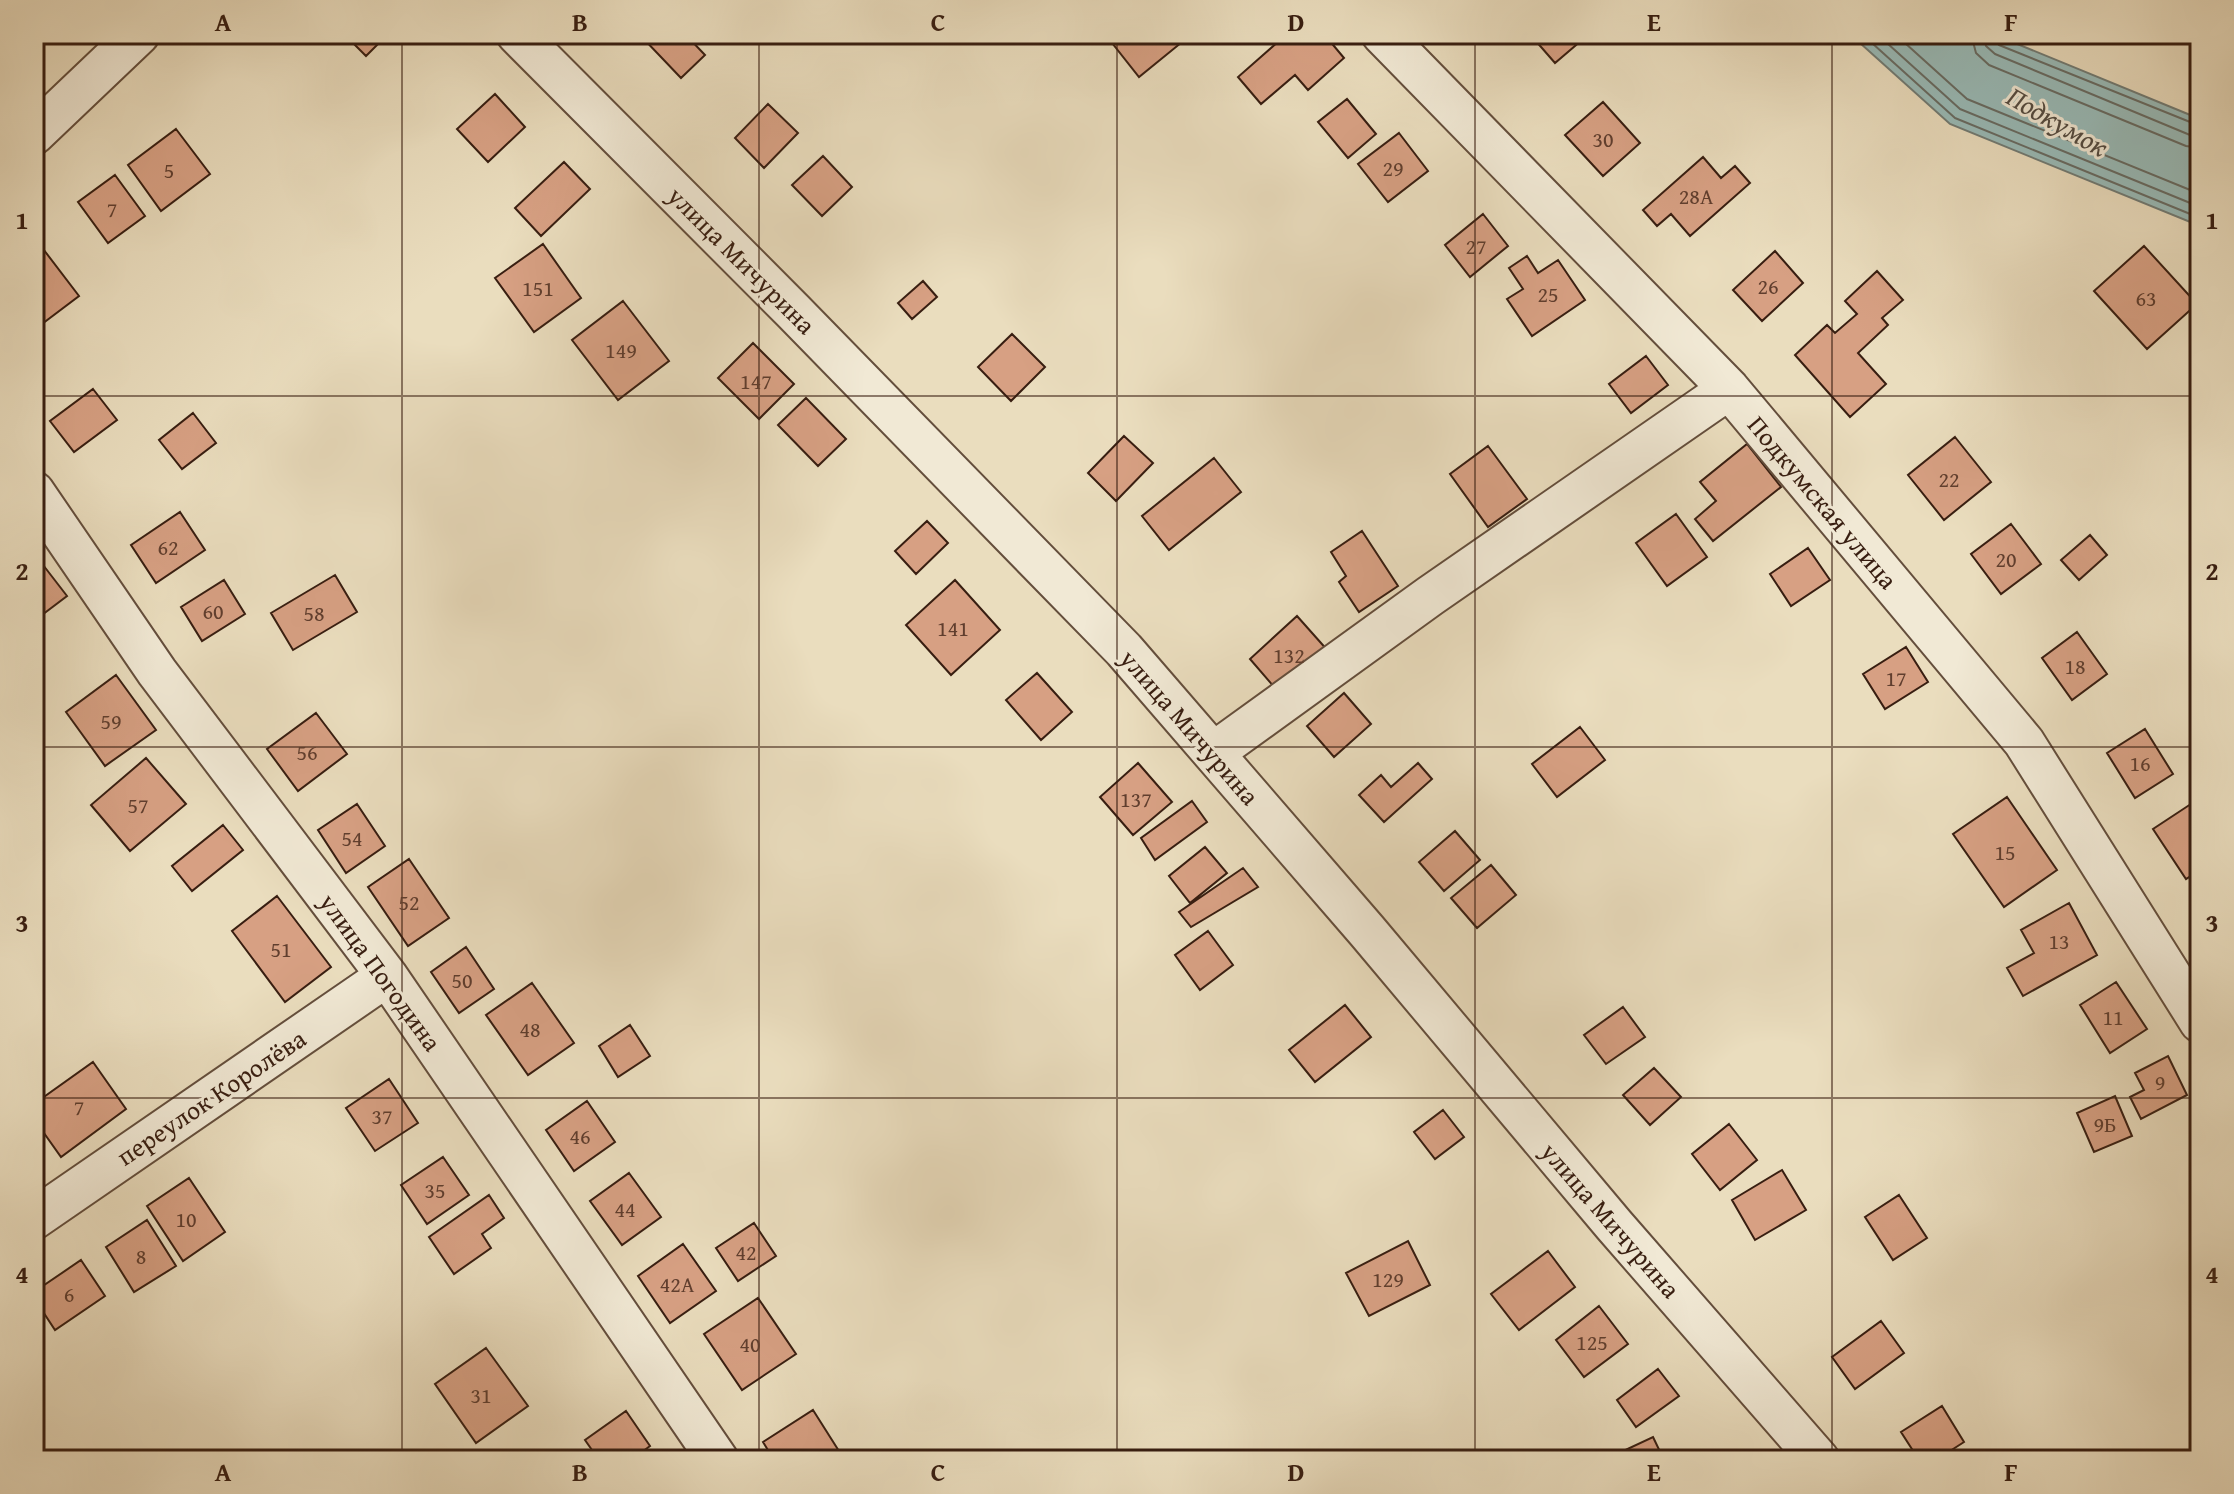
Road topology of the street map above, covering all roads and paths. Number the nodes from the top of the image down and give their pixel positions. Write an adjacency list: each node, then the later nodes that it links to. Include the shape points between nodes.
1 (139, 34): 4 (street)
2 (517, 34): 7 (street, улица Мичурина, via 1124,650)
3 (1382, 34): 5 (street, Подкумская улица)
4 (34, 134)
5 (1729, 389): 7 (street); 9 (street, Подкумская улица, via 2024,742)
6 (34, 492): 8 (street, улица Погодина, via 157,672)
7 (1213, 753): 12 (street, улица Мичурина)
8 (387, 976): 10 (street, переулок Королёва); 11 (street, улица Погодина)
9 (2200, 1022)
10 (34, 1219)
11 (718, 1460)
12 (1819, 1460)

